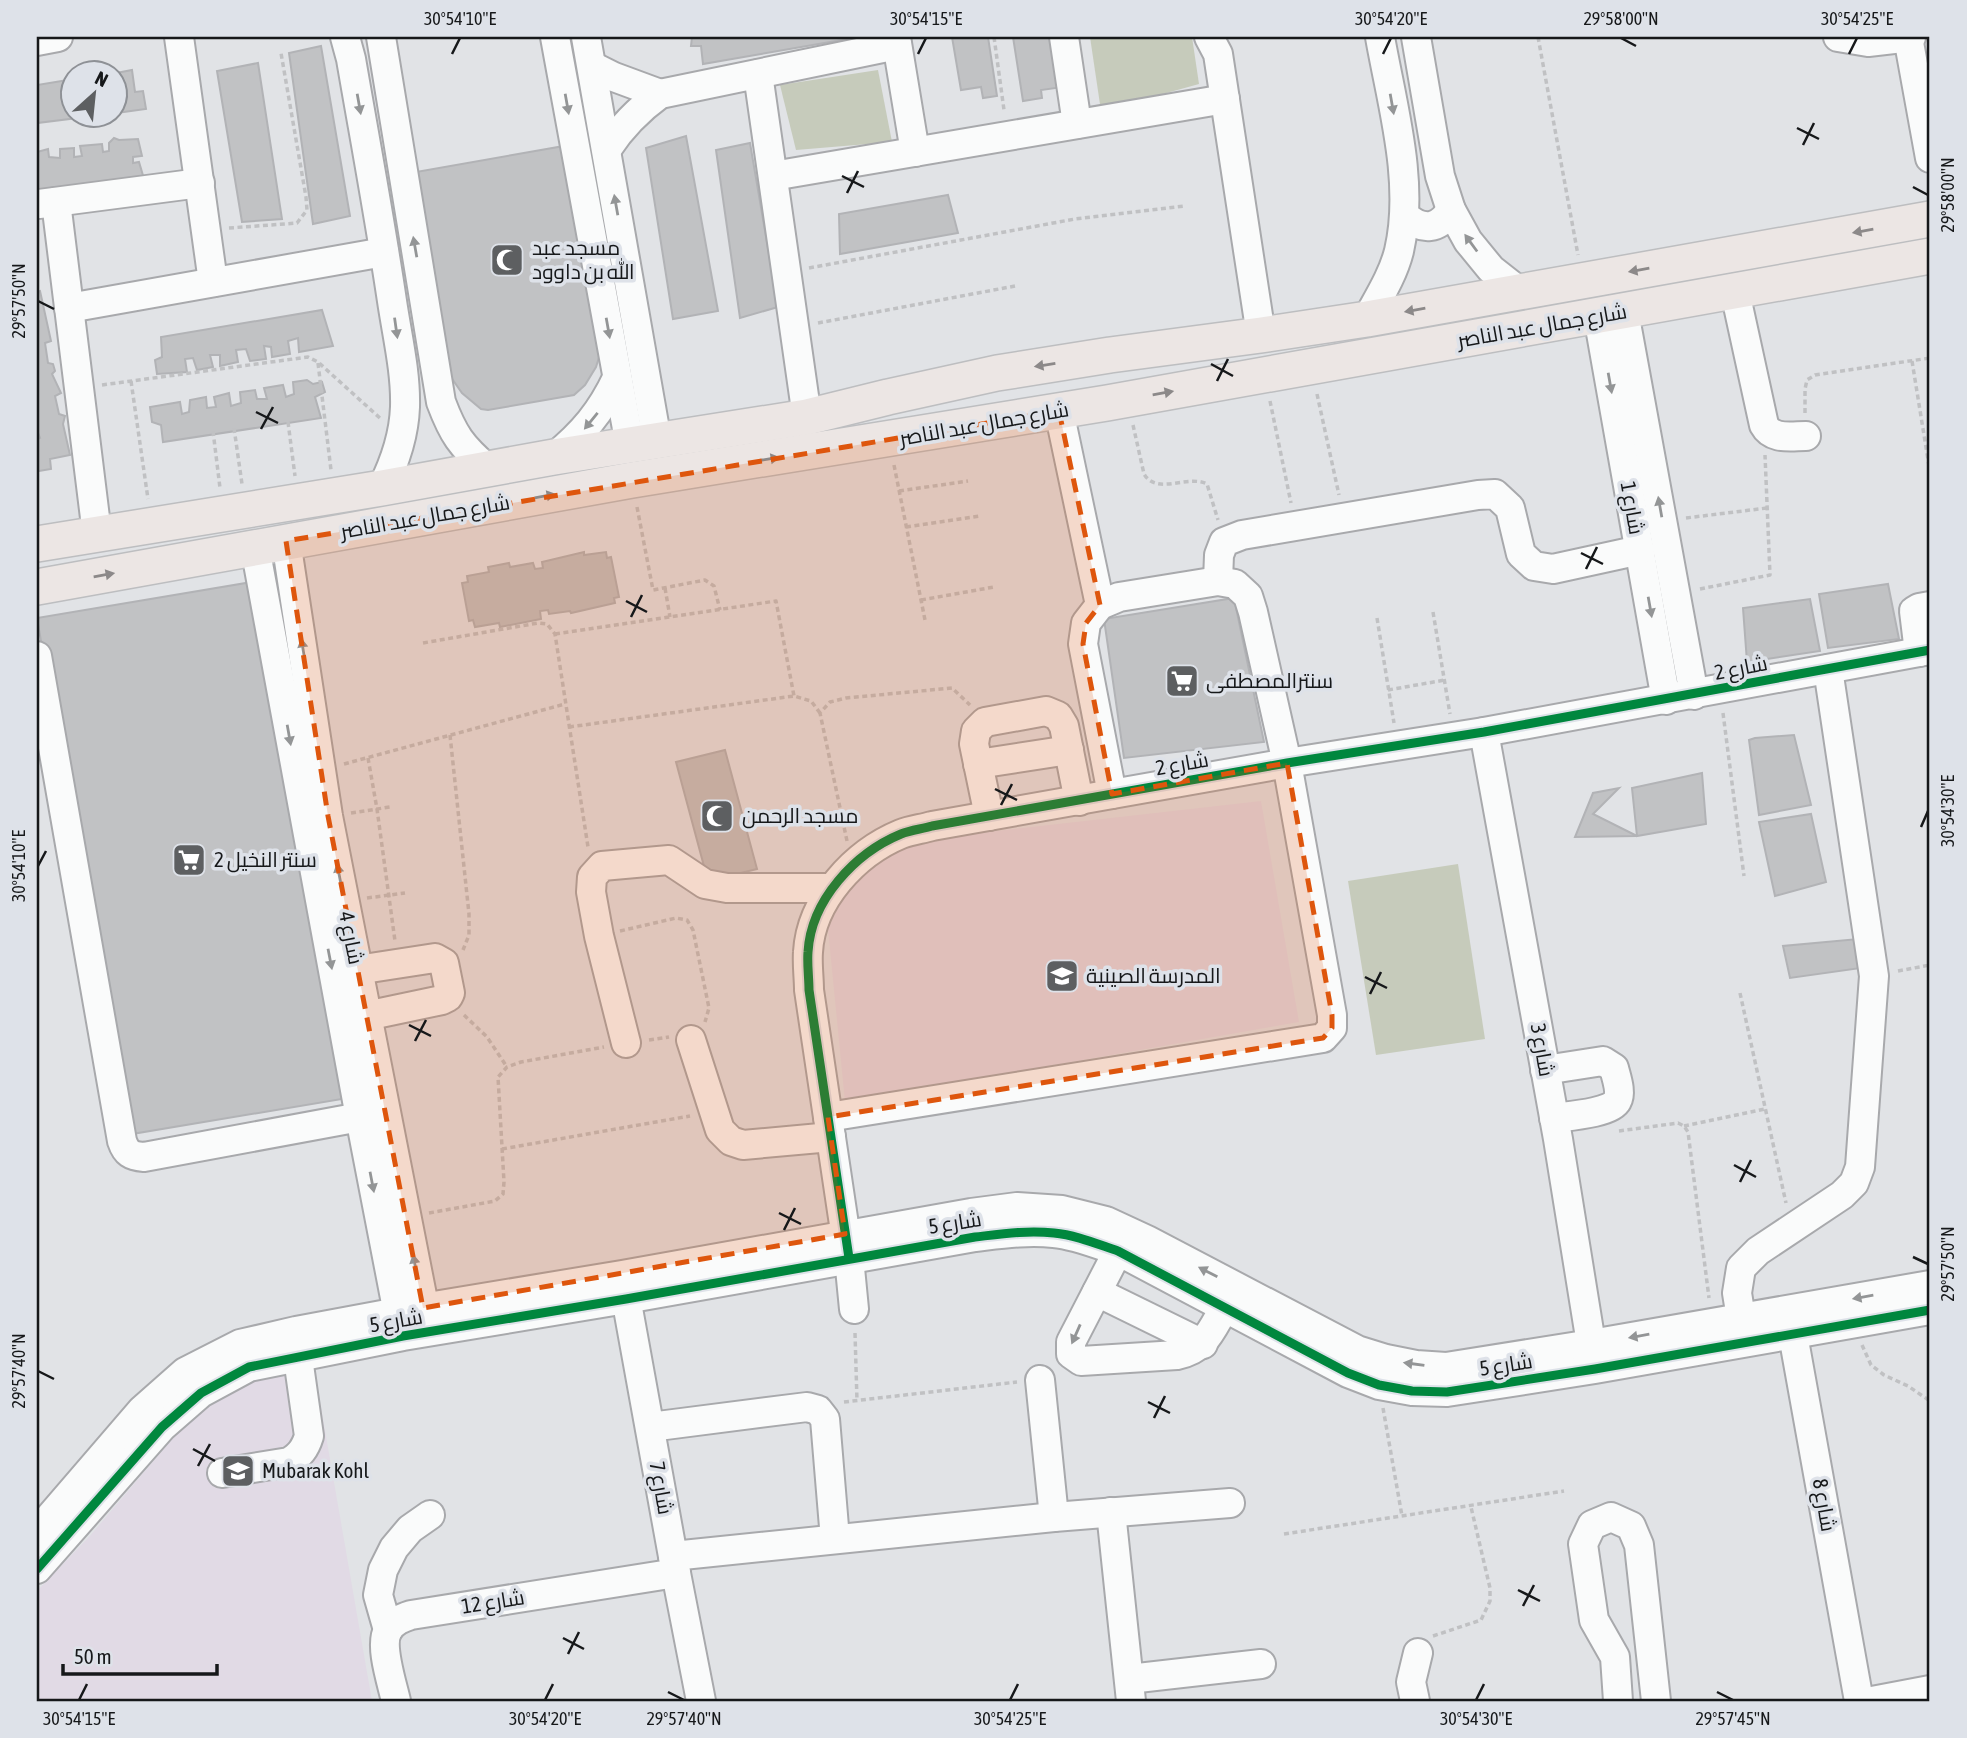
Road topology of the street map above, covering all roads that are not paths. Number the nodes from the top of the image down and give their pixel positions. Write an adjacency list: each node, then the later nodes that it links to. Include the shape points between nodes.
1 (58, 37): 13 (street)
2 (178, 37): 24 (street)
3 (345, 37): 29 (street, one-way to 29)
4 (381, 37): 42 (street, one-way to 4)
5 (555, 37): 40 (street, one-way to 40)
6 (586, 37): 15 (street)
7 (1064, 37): 19 (street)
8 (1209, 37): 18 (street, via 1218,54)
9 (1380, 37): 27 (street, one-way to 27, via 1405,182)
10 (1416, 37): 26 (street, via 1440,176)
11 (1838, 37): 12 (street, via 1868,42)
12 (1909, 37): 22 (street)
13 (37, 41)
14 (896, 41): 16 (street); 21 (street)
15 (592, 66): 17 (street); 20 (street)
16 (758, 74): 17 (street); 23 (street)
17 (660, 94): 20 (street, via 630,118)
18 (1225, 99): 19 (street); 37 (street)
19 (1077, 124): 21 (street)
20 (607, 149): 48 (street, one-way to 20)
21 (915, 152): 23 (street)
22 (1930, 158)
23 (773, 176): 45 (street)
24 (200, 183): 25 (street); 31 (street)
25 (46, 203): 34 (street)
26 (1451, 210): 27 (street, via 1435,226 1424,227); 32 (street, one-way to 26, via 1468,241)
27 (1405, 216): 36 (street, via 1394,264)
28 (1930, 219): 32 (main road, شارع جمال عبد الناصر, one-way to 32)
29 (384, 252): 31 (street); 43 (street, one-way to 43)
30 (1930, 256): 33 (main road, شارع جمال عبد الناصر)
31 (213, 282): 34 (street)
32 (1518, 292): 36 (main road, شارع جمال عبد الناصر, one-way to 36)
33 (1735, 292): 35 (main road, شارع جمال عبد الناصر); 47 (street, via 1764,425 1777,436)
34 (69, 308): 52 (street)
35 (1611, 314): 41 (main road, شارع جمال عبد الناصر, one-way to 35); 55 (street, شارع 1, one-way to 55); 63 (street, شارع 1, one-way to 35, via 1675,594 1662,521)
36 (1367, 319): 37 (main road, شارع جمال عبد الناصر)
37 (1261, 335): 38 (main road, شارع جمال عبد الناصر)
38 (1110, 355): 39 (main road, شارع جمال عبد الناصر, one-way to 39); 41 (main road, via 1098,360 1090,384 1096,396)
39 (997, 373): 45 (main road, شارع جمال عبد الناصر); 46 (main road, via 1010,379 1017,392 1016,406)
40 (617, 378): 48 (street); 49 (street, one-way to 49, via 592,421)
41 (1117, 401): 44 (main road, شارع جمال عبد الناصر)
42 (441, 402): 43 (street); 50 (street, via 450,428)
43 (405, 406): 51 (street, via 402,435)
44 (1059, 411): 46 (main road, شارع جمال عبد الناصر); 58 (street)
45 (807, 417): 48 (main road, شارع جمال عبد الناصر)
46 (1008, 418): 54 (main road, شارع جمال عبد الناصر, one-way to 46)
47 (1806, 436)
48 (643, 443): 49 (main road, شارع جمال عبد الناصر)
49 (554, 457): 50 (main road, شارع جمال عبد الناصر)
50 (488, 469): 51 (main road, شارع جمال عبد الناصر)
51 (382, 488): 52 (main road, شارع جمال عبد الناصر)
52 (97, 534): 53 (main road, شارع جمال عبد الناصر)
53 (37, 544)
54 (271, 544): 57 (main road, شارع جمال عبد الناصر, one-way to 54); 74 (street, شارع 4, one-way to 54, via 321,771); 80 (street, شارع 4, one-way to 80)
55 (1640, 550): 56 (street, via 1553,569 1534,566 1521,554 1510,508 1495,494 1478,495 1242,535 1224,542); 64 (street, شارع 1, one-way to 64)
56 (1218, 581): 58 (street, via 1119,597); 67 (street, via 1235,584 1248,596)
57 (37, 587)
58 (1100, 605): 69 (street, via 1086,622 1083,644)
59 (1930, 606): 60 (street, via 1914,611)
60 (1925, 651): 62 (street, شارع 2)
61 (37, 656): 80 (street, via 125,1151 144,1157)
62 (1828, 669): 63 (street, شارع 2); 91 (street, via 1874,976 1860,1167 1854,1183 1842,1195 1758,1251 1741,1268 1737,1293)
63 (1707, 692): 64 (street, شارع 2)
64 (1666, 700): 65 (street, شارع 2)
65 (1483, 733): 67 (street, شارع 2); 79 (street, شارع 3)
66 (1069, 750): 68 (street); 68 (street, via 1064,726 1058,716 1046,711 985,722 976,731); 70 (street)
67 (1287, 763): 69 (street, شارع 2); 82 (street, via 1332,1015 1332,1028 1323,1038)
68 (978, 764): 71 (street)
69 (1112, 794): 70 (street, شارع 2)
70 (1079, 800): 71 (street, شارع 2)
71 (989, 816): 72 (street, شارع 2, via 903,833 876,847)
72 (831, 888): 78 (street, via 727,888 705,884 669,860 602,866 592,877 591,892); 82 (street, شارع 2, via 817,914 808,951 809,990)
73 (398, 964): 74 (street); 75 (street); 75 (street, via 441,959 450,993 442,1000)
74 (357, 970): 76 (street, شارع 4)
75 (406, 1007): 76 (street)
76 (366, 1016): 92 (street, شارع 4, one-way to 76, via 406,1217)
77 (691, 1040): 82 (street, via 720,1130 731,1141 743,1146)
78 (626, 1043)
79 (1545, 1070): 81 (street, شارع 3); 81 (street, via 1603,1061 1614,1068 1619,1093 1609,1109)
80 (360, 1117): 92 (street, شارع 4, one-way to 92)
81 (1554, 1118): 95 (street, شارع 3)
82 (829, 1127): 83 (street, شارع 2)
83 (847, 1246): 84 (street, شارع 5, via 1017,1232 1055,1233); 86 (street, شارع 5); 89 (street, شارع 2); 95 (street, شارع 5, one-way to 83, via 1446,1367 1386,1359 1357,1350 1116,1226 1062,1210 1017,1207 971,1213)
84 (1118, 1251): 87 (street); 88 (street, شارع 5)
85 (1930, 1285): 93 (street, شارع 5, one-way to 93)
86 (624, 1287): 92 (street, شارع 5); 98 (street, شارع 7)
87 (1097, 1292): 94 (street); 94 (street, one-way to 94, via 1071,1342 1071,1354 1081,1362 1177,1355)
88 (1225, 1307): 94 (street); 95 (street, شارع 5, via 1348,1373 1412,1391 1447,1392)
89 (854, 1309)
90 (1930, 1310): 93 (street, شارع 5, via 1853,1324)
91 (1741, 1318): 93 (street, شارع 5); 95 (street, شارع 5, one-way to 95)
92 (413, 1322): 96 (street, شارع 5); 104 (street, شارع 5, via 296,1331 240,1344 185,1372 142,1410)
93 (1791, 1322): 95 (street, شارع 5); 118 (street, شارع 8)
94 (1203, 1344)
95 (1593, 1357)
96 (298, 1358): 99 (street, via 309,1436 306,1446 289,1462); 107 (street, شارع 5, via 249,1367 201,1394 162,1427)
97 (1040, 1380): 103 (street)
98 (650, 1427): 105 (street, via 807,1407 818,1410 825,1419); 106 (street, شارع 7)
99 (222, 1473)
100 (1230, 1503): 101 (street, شارع 12)
101 (1111, 1512): 103 (street, شارع 12); 111 (street)
102 (430, 1515): 108 (street, via 410,1529 383,1570 378,1595)
103 (1054, 1517): 105 (street, شارع 12)
104 (37, 1532)
105 (835, 1539): 106 (street, شارع 12)
106 (674, 1564): 108 (street, شارع 12, via 411,1615 398,1619); 114 (street, شارع 7)
107 (37, 1569)
108 (388, 1630): 113 (street, via 384,1644)
109 (1418, 1653): 115 (street, via 1411,1682)
110 (1261, 1664): 111 (street)
111 (1130, 1690)
112 (1930, 1690): 119 (street)
113 (396, 1701)
114 (701, 1701)
115 (1415, 1701)
116 (1618, 1701): 117 (street, via 1615,1657 1594,1620 1583,1544 1592,1525 1611,1517 1631,1526 1639,1545)
117 (1656, 1701)
118 (1859, 1701)
119 (1872, 1701)

